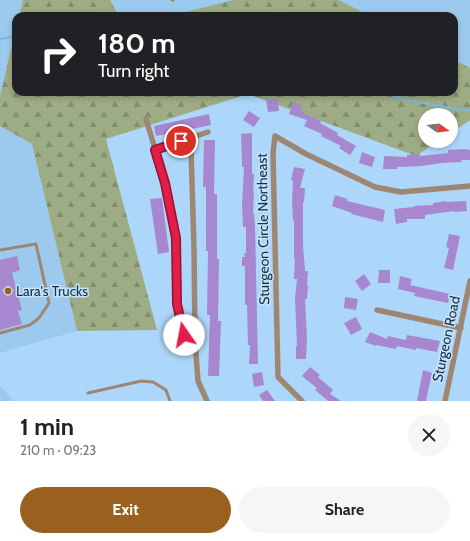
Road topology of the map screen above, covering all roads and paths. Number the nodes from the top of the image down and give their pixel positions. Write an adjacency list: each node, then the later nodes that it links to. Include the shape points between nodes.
1 (146, 119): 4 (street)
2 (208, 132): 4 (street)
3 (191, 149): 11 (street)
4 (155, 150): 11 (street, via 164,178 176,238 177,304 184,335)
5 (470, 186): 15 (street, Sturgeon Circle Northeast, via 401,192 375,187 275,136 273,153 278,377)
6 (0, 250): 10 (lane, via 36,244 49,303 39,318 30,325)
7 (470, 281): 9 (street, Sturgeon Road)
8 (378, 310): 9 (street)
9 (461, 328): 16 (street, Sturgeon Road)
10 (0, 333)
11 (194, 341): 14 (street, via 198,381)
12 (88, 393): 13 (lane, via 141,381 153,382 166,390)
13 (170, 401)
14 (207, 401)
15 (302, 401)
16 (445, 401)

